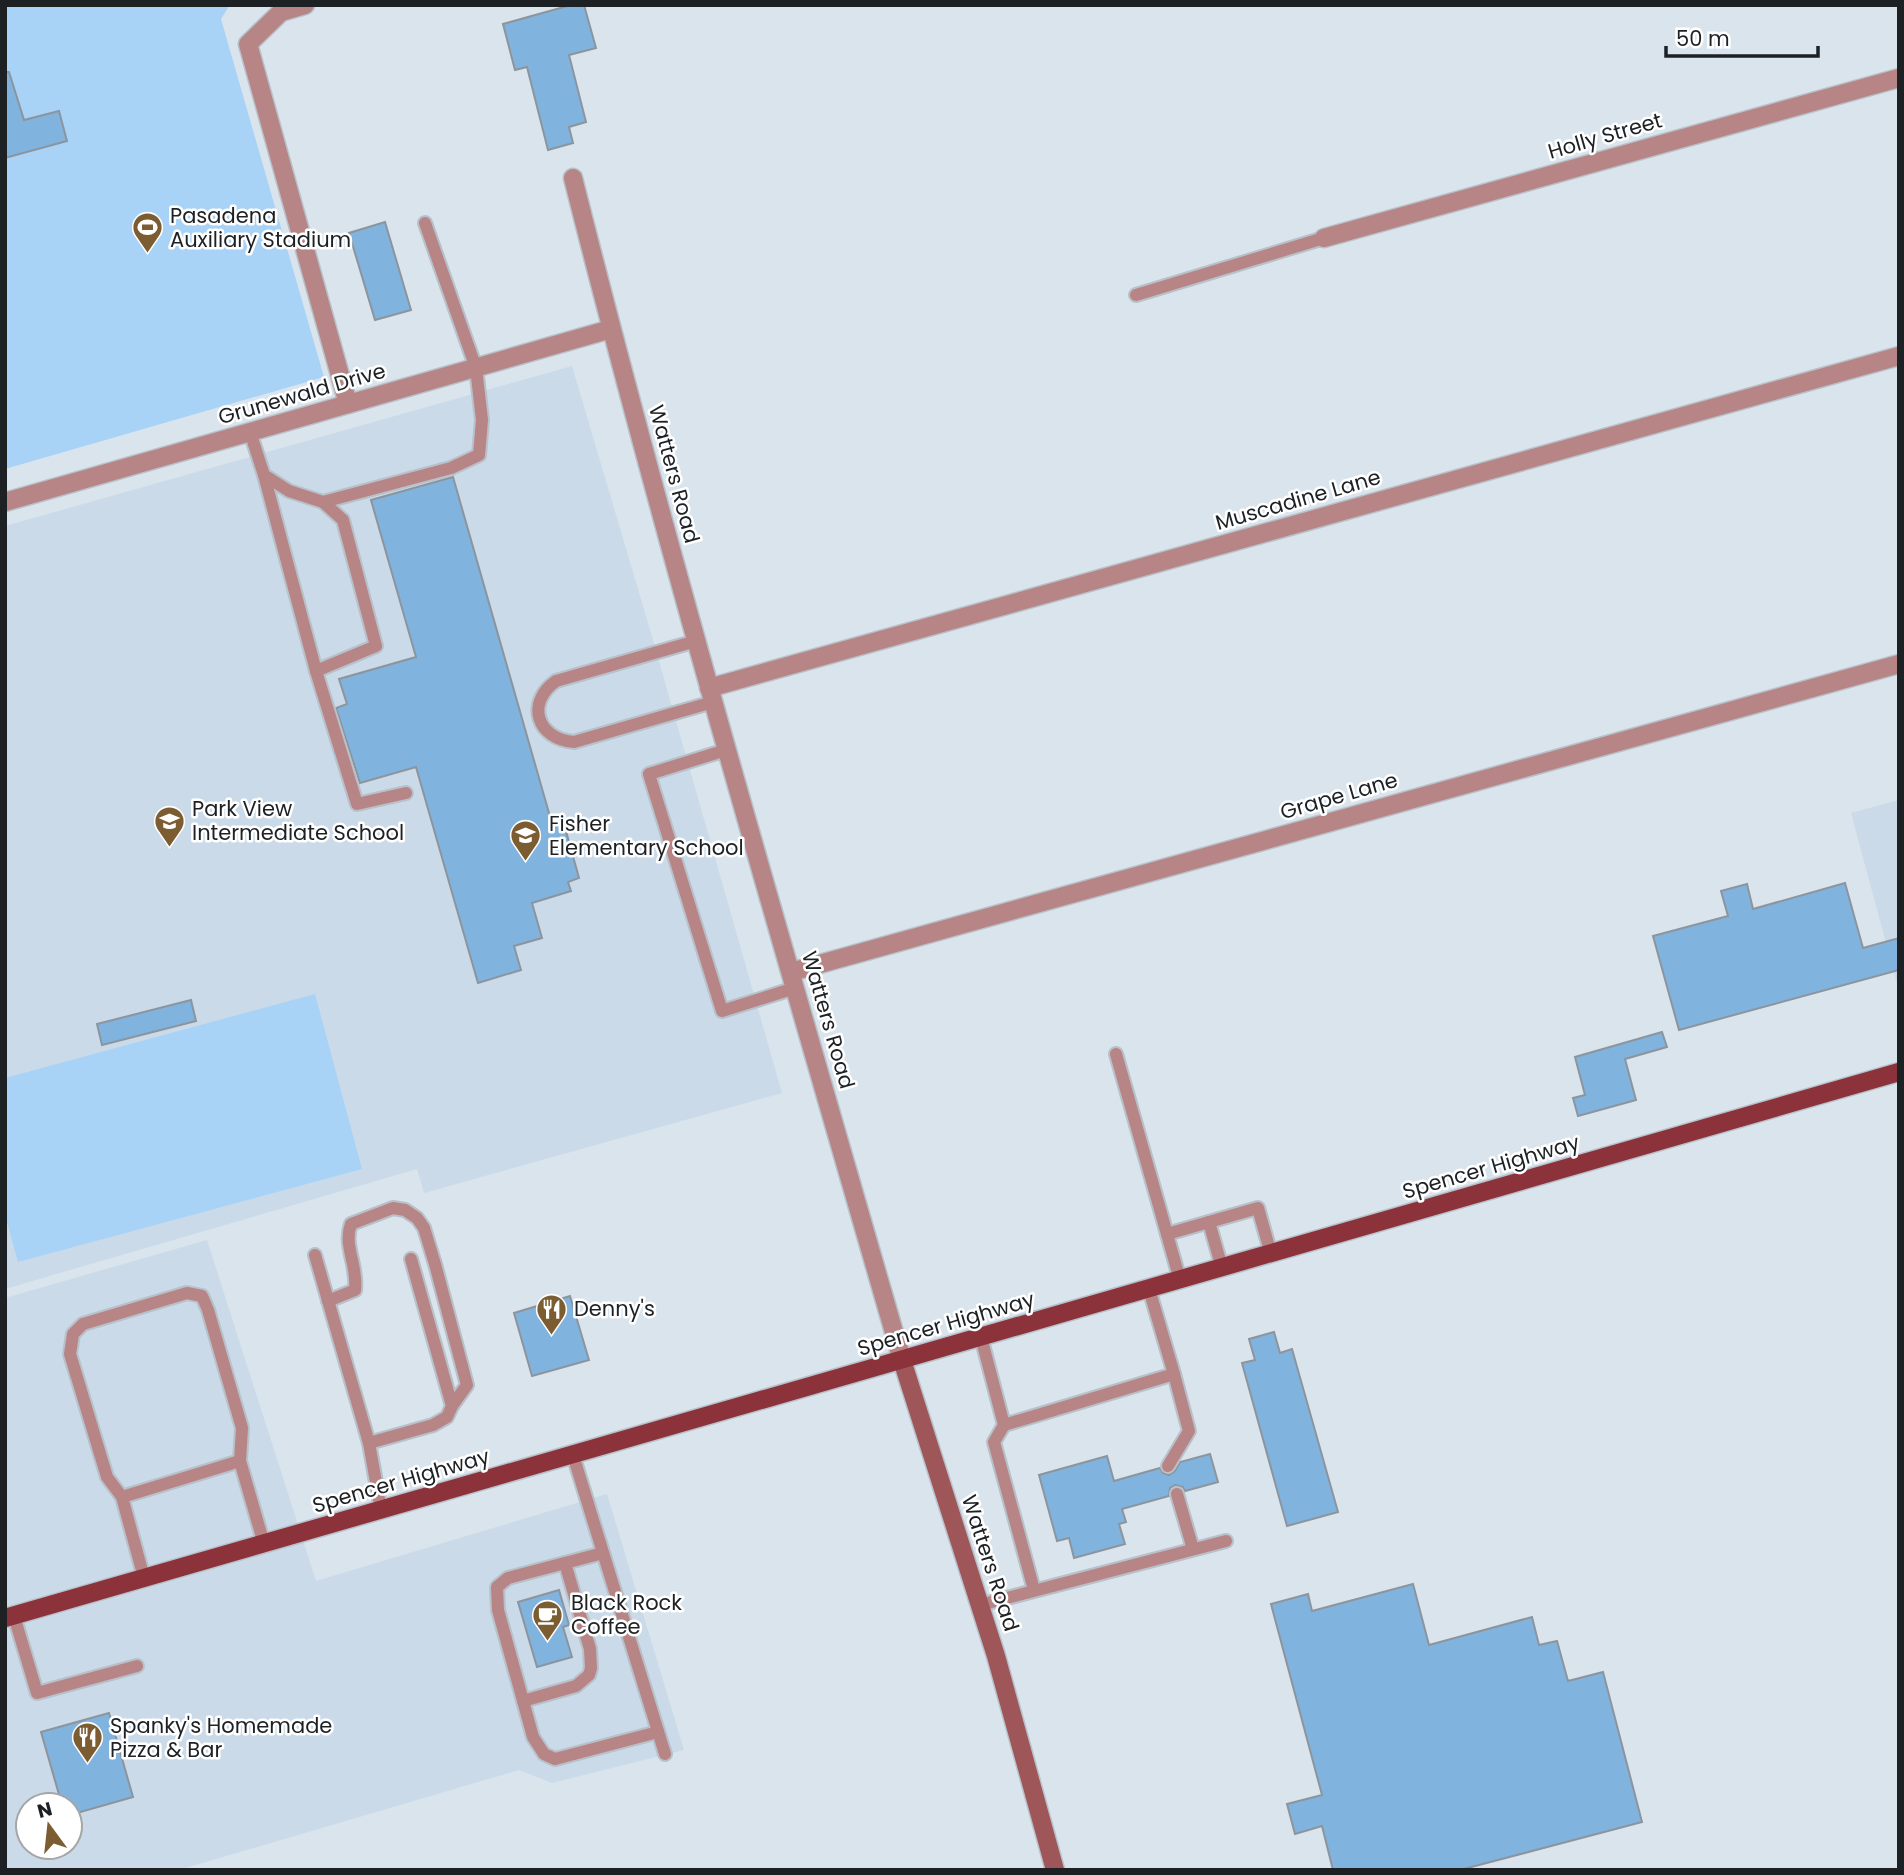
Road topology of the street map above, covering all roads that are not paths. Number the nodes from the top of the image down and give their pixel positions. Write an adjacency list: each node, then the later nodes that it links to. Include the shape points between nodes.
1 (305, 5): 10 (street, via 281,12 248,44)
2 (1899, 78): 5 (street, Holly Street)
3 (573, 178): 7 (street, Watters Road)
4 (425, 223): 9 (lane)
5 (1324, 238): 6 (lane)
6 (1136, 295)
7 (611, 329): 9 (street, Grunewald Drive); 15 (street, Watters Road)
8 (1899, 356): 18 (street, Muscadine Lane)
9 (476, 368): 10 (street, Grunewald Drive); 14 (lane, via 482,419 479,454 451,468)
10 (348, 404): 11 (street, Grunewald Drive)
11 (250, 432): 12 (lane); 13 (street, Grunewald Drive)
12 (264, 475): 14 (lane, via 289,491); 17 (lane)
13 (5, 502)
14 (323, 502): 17 (lane, via 343,520 376,646)
15 (696, 641): 18 (street, Watters Road); 18 (lane, via 556,681 542,695 538,714 554,738 574,742)
16 (1899, 664): 21 (street, Grape Lane)
17 (316, 671): 20 (lane, via 357,804)
18 (711, 695): 19 (street, Watters Road)
19 (726, 750): 21 (street, Watters Road); 21 (lane, via 649,774 722,1011)
20 (406, 793)
21 (793, 980): 34 (street, Watters Road)
22 (1116, 1054): 25 (lane)
23 (1899, 1072): 26 (main road, Spencer Highway)
24 (1209, 1222): 25 (lane); 26 (lane, via 1258,1208); 29 (lane)
25 (1167, 1234): 30 (lane)
26 (1271, 1254): 29 (main road, Spencer Highway)
27 (315, 1255): 32 (lane)
28 (411, 1259): 36 (lane)
29 (1222, 1268): 30 (main road, Spencer Highway)
30 (1180, 1280): 31 (main road, Spencer Highway)
31 (1149, 1289): 33 (main road, Spencer Highway); 35 (lane)
32 (328, 1301): 36 (lane, via 355,1290 357,1275 346,1235 351,1224 393,1208 416,1218 424,1228 435,1264 467,1385); 38 (lane)
33 (981, 1337): 34 (main road, Spencer Highway); 37 (lane)
34 (902, 1360): 39 (main road, Spencer Highway); 52 (street, Watters Road)
35 (1174, 1374): 37 (lane); 41 (lane, via 1189,1432)
36 (452, 1406): 38 (lane, via 447,1417 433,1425)
37 (1004, 1425): 51 (lane, via 994,1442)
38 (369, 1443): 44 (lane)
39 (573, 1455): 44 (main road, Spencer Highway); 48 (lane)
40 (240, 1461): 43 (lane); 43 (lane, via 242,1428 202,1296 187,1293 83,1324 73,1334 70,1354 107,1477); 46 (lane)
41 (1168, 1466)
42 (1177, 1494): 47 (lane)
43 (122, 1497): 50 (lane)
44 (382, 1510): 46 (main road, Spencer Highway)
45 (1226, 1541): 47 (lane)
46 (264, 1544): 50 (main road, Spencer Highway)
47 (1193, 1549): 51 (lane)
48 (603, 1553): 49 (lane); 56 (lane)
49 (565, 1563): 55 (lane, via 592,1668 576,1686); 55 (lane, via 508,1578 497,1587 498,1610)
50 (144, 1578): 53 (main road, Spencer Highway)
51 (1034, 1590): 52 (lane)
52 (979, 1605): 58 (street, Watters Road)
53 (10, 1617): 54 (lane, via 37,1693)
54 (137, 1666)
55 (523, 1701): 56 (lane, via 533,1737 544,1754 555,1759)
56 (658, 1732): 57 (lane)
57 (665, 1754)
58 (1055, 1870)

